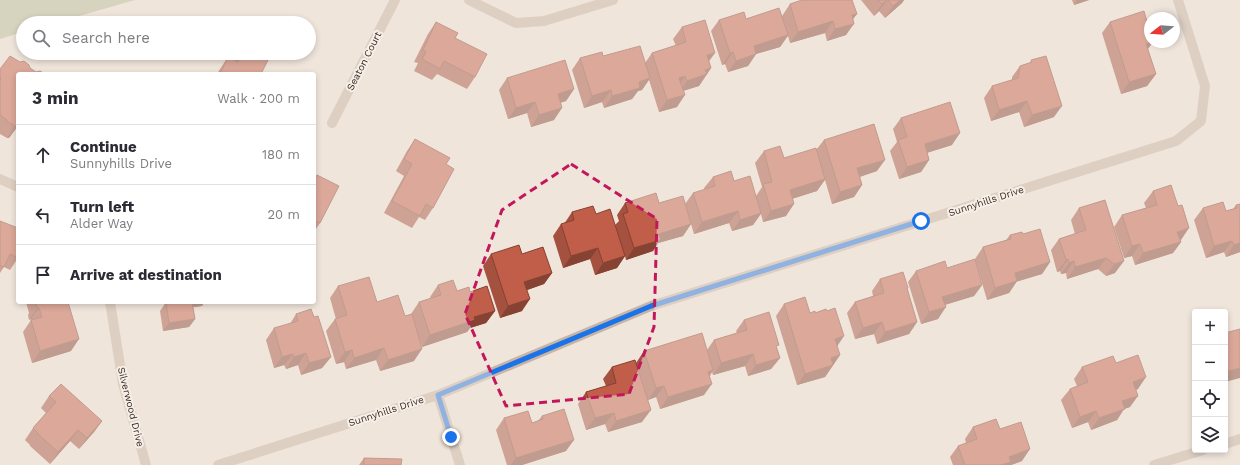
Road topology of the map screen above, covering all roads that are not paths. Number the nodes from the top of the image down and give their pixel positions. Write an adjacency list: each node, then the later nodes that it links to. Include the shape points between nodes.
1 (395, 0): 5 (street, Seaton Court)
2 (469, 0): 4 (street, via 516,23 544,21)
3 (1178, 0): 9 (street, Sunnyhills Drive, via 1205,86 1201,120 1176,141 651,306)
4 (608, 1)
5 (332, 123)
6 (0, 179): 7 (street)
7 (16, 186)
8 (110, 304): 13 (street, Silverwood Drive, via 123,384)
9 (438, 395): 14 (street, Sunnyhills Drive); 15 (street)
10 (1240, 439): 11 (street)
11 (1228, 443)
12 (1193, 453): 16 (street)
13 (146, 465)
14 (218, 465)
15 (460, 465)
16 (1154, 465)

